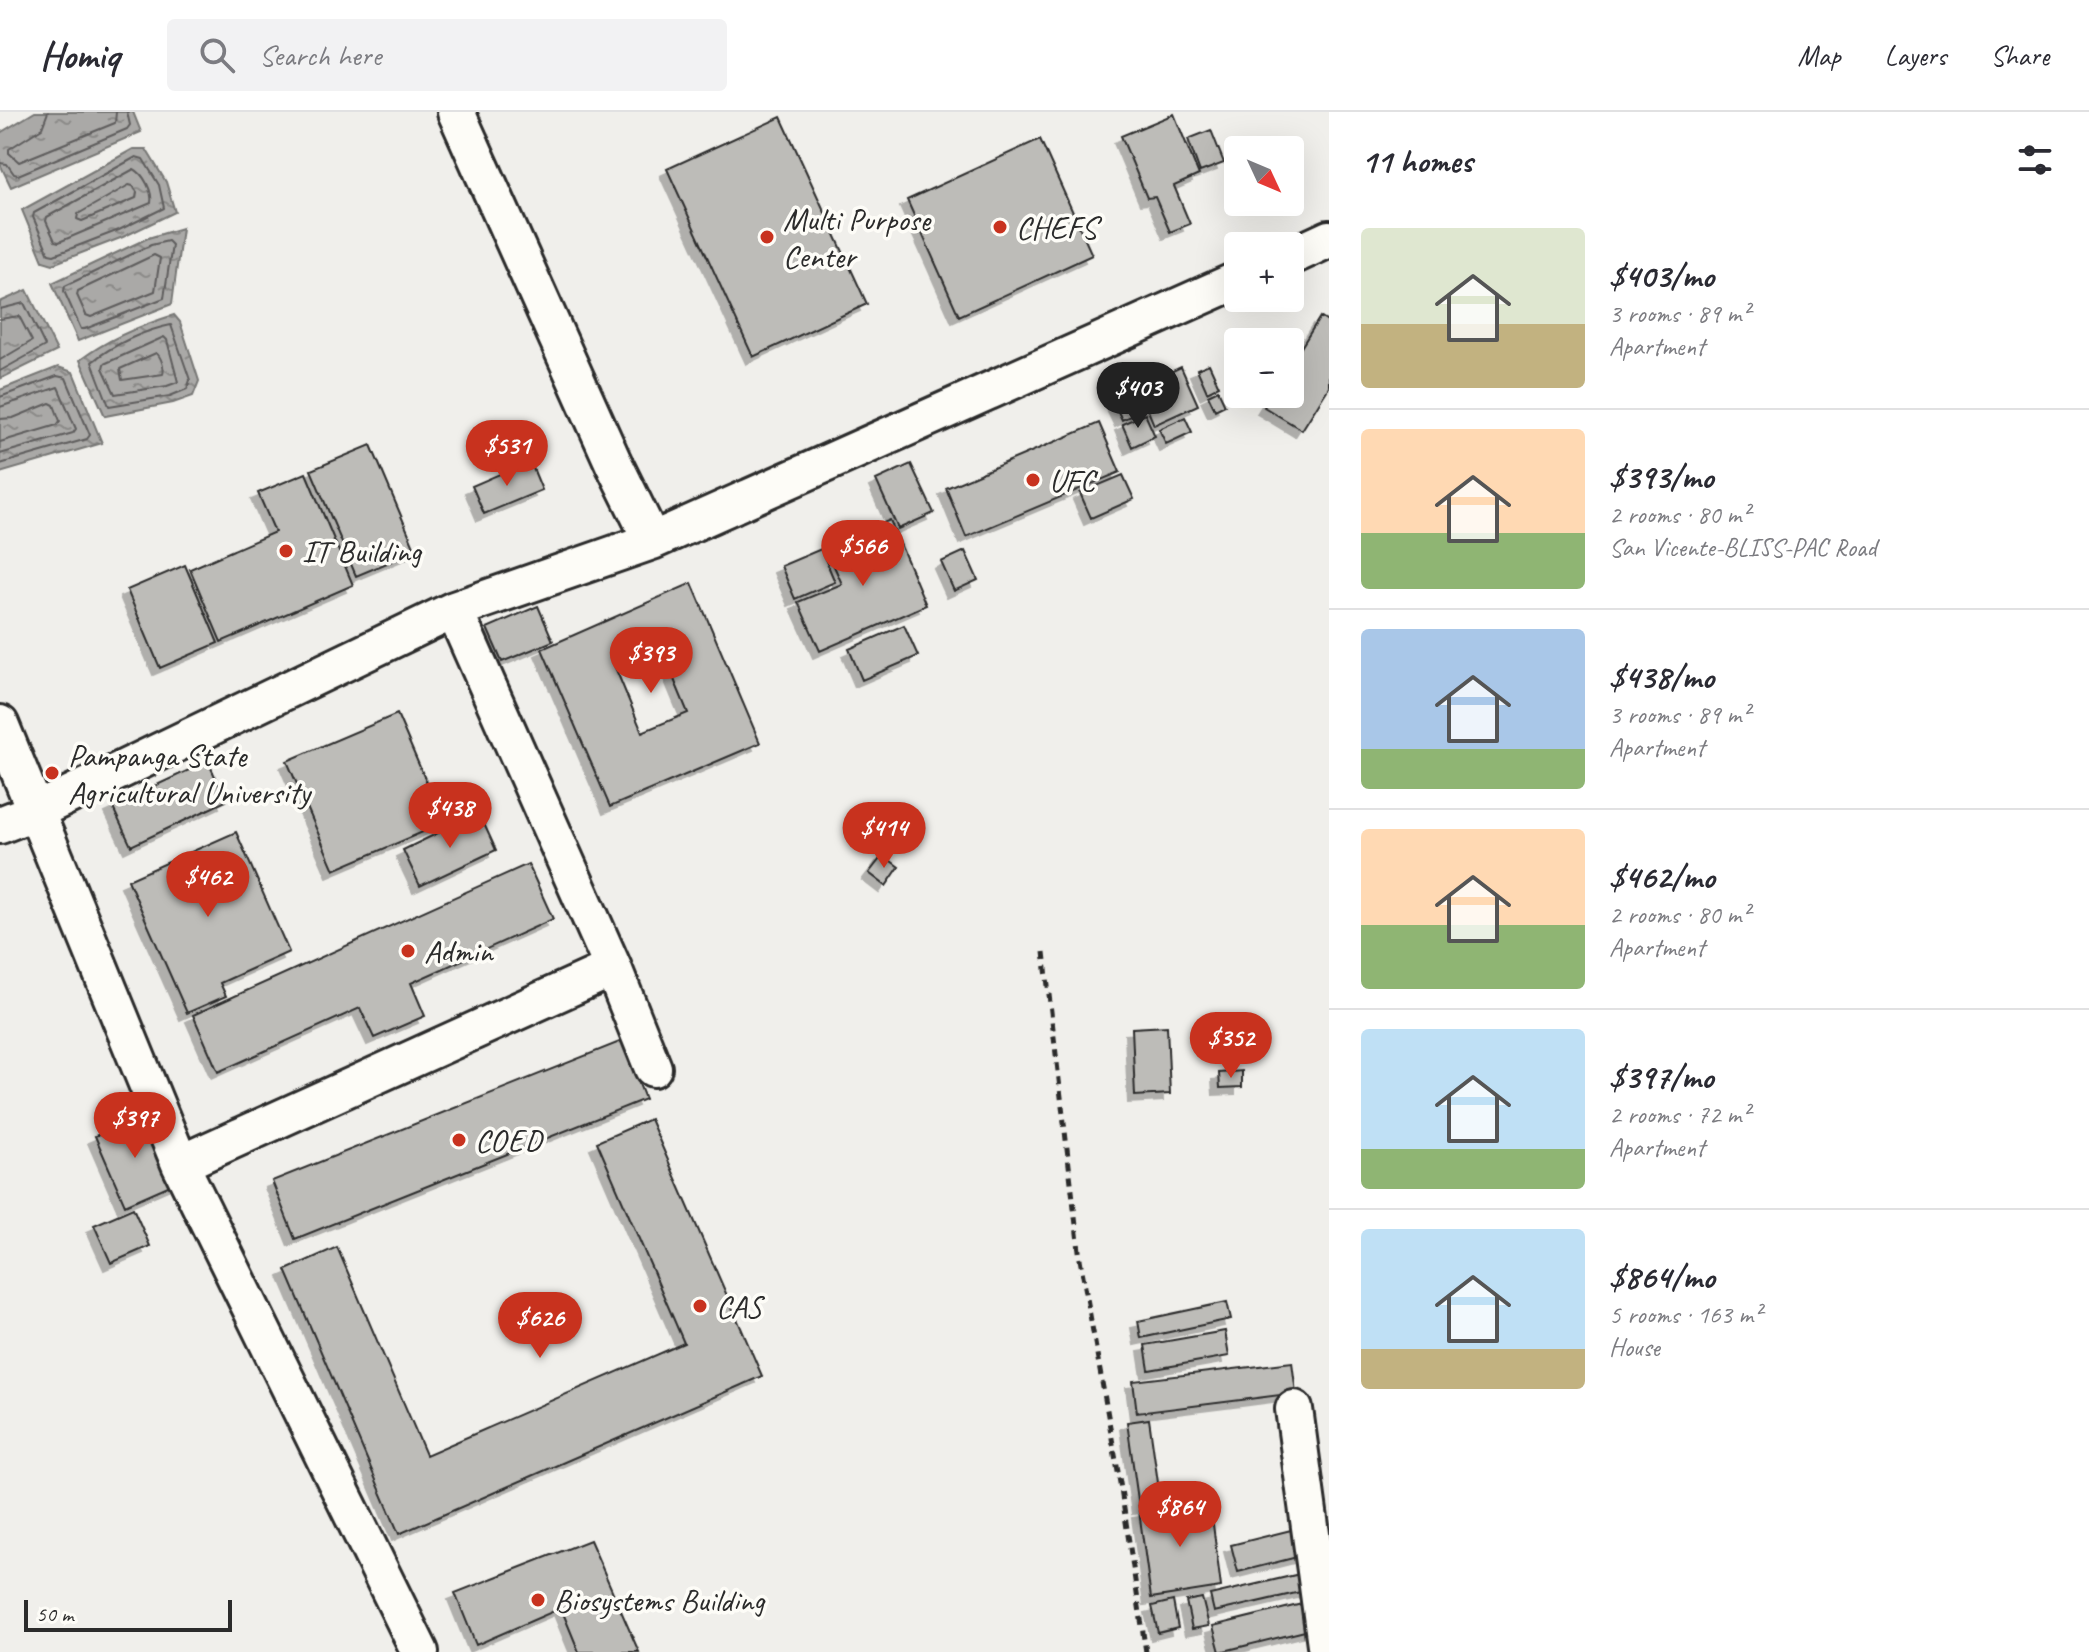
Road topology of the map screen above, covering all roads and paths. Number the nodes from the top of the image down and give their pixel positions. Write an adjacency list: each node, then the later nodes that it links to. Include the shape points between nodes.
1 (456, 112): 5 (street)
2 (1329, 239): 3 (street)
3 (1304, 251)
4 (1224, 286): 5 (street)
5 (652, 541): 6 (street)
6 (454, 610): 8 (street); 11 (street)
7 (0, 724): 8 (street)
8 (36, 811): 9 (street); 13 (street)
9 (0, 825)
10 (1044, 952): 16 (path, via 1080,1259)
11 (613, 968): 12 (street); 13 (street)
12 (653, 1068)
13 (180, 1164): 15 (street)
14 (1294, 1409): 17 (street)
15 (420, 1652)
16 (1146, 1652)
17 (1327, 1652)

